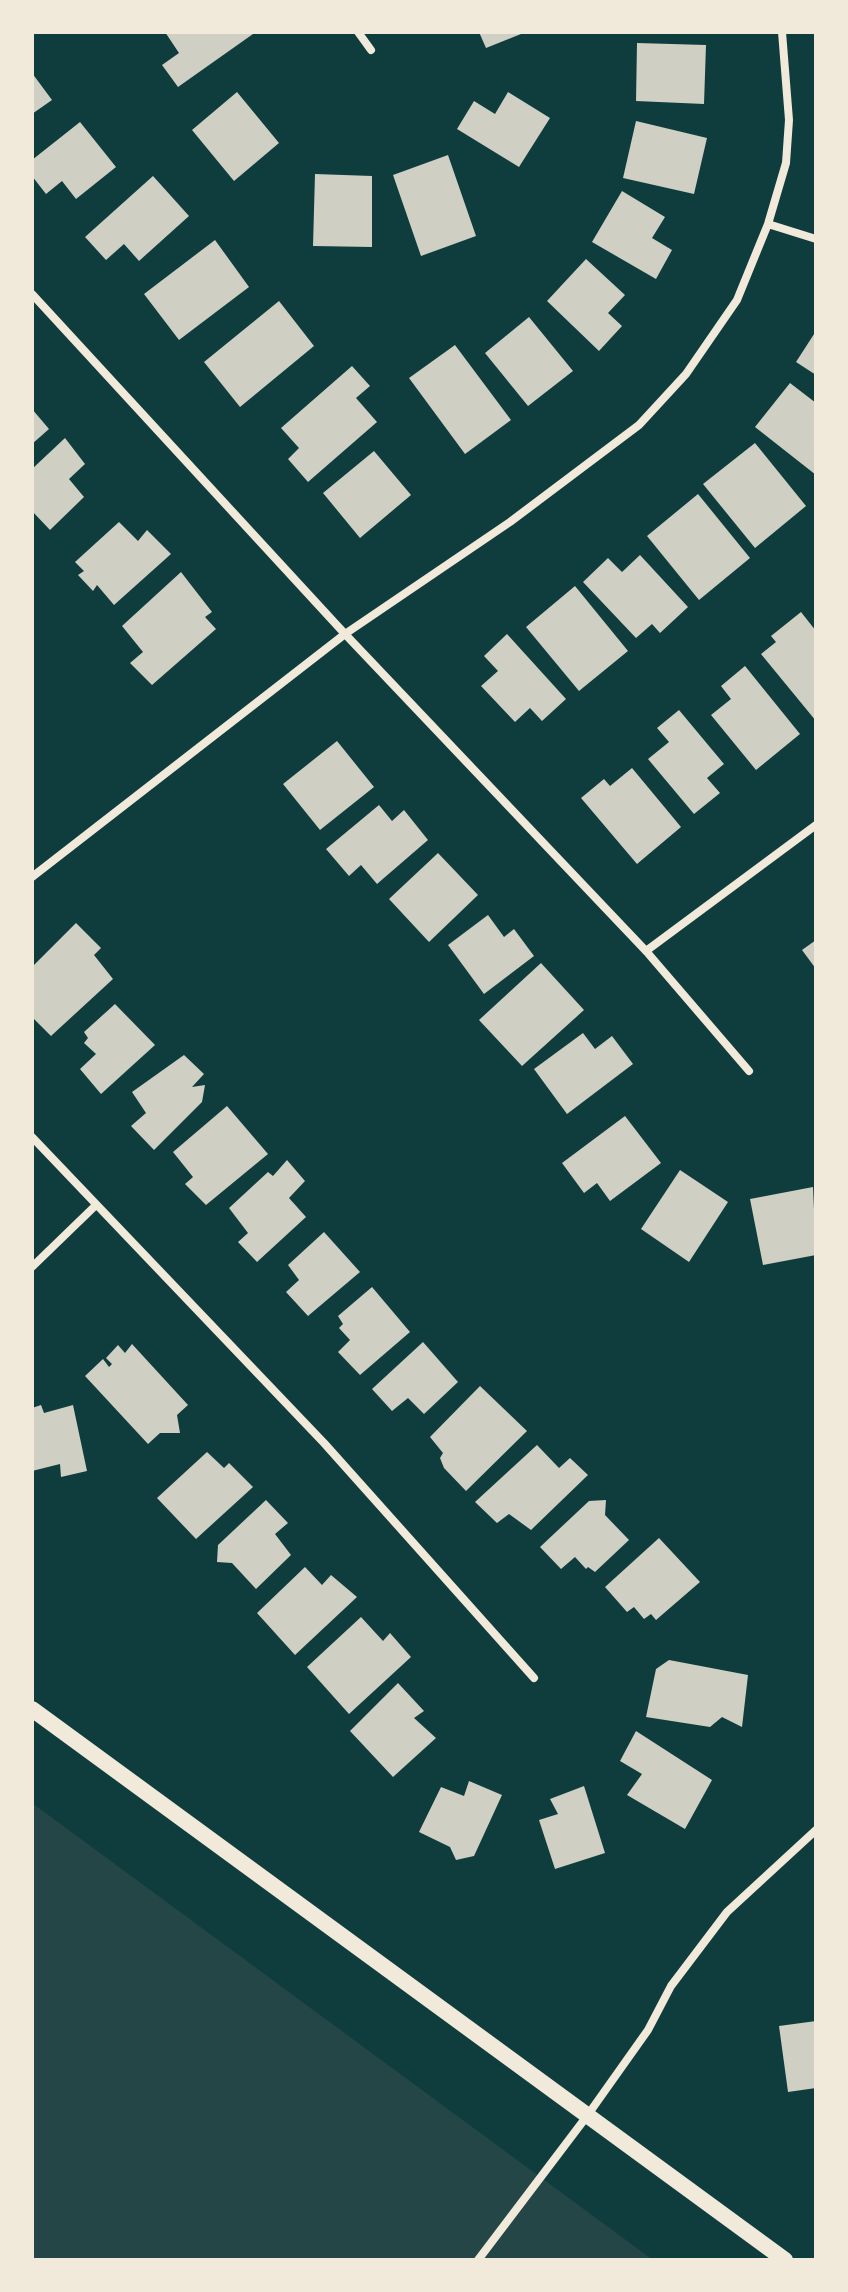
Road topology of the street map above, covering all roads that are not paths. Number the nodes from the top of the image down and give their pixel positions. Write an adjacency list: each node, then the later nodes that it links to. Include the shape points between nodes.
1 (358, 32): 3 (street)
2 (782, 32): 4 (street, via 787,149)
3 (371, 50)
4 (768, 224): 5 (street); 7 (street, via 737,300 686,374 639,425 510,522)
5 (816, 239)
6 (32, 294): 7 (street)
7 (345, 634): 9 (street); 10 (street)
8 (816, 825): 10 (street)
9 (32, 877)
10 (646, 951): 11 (street)
11 (749, 1071)
12 (32, 1137): 13 (street)
13 (95, 1206): 14 (street); 15 (street, via 324,1443)
14 (32, 1267)
15 (534, 1678)
16 (32, 1709): 18 (main road)
17 (816, 1830): 18 (street, via 727,1912 671,1986 648,2030)
18 (587, 2116): 19 (street); 20 (main road)
19 (478, 2260)
20 (785, 2260)

